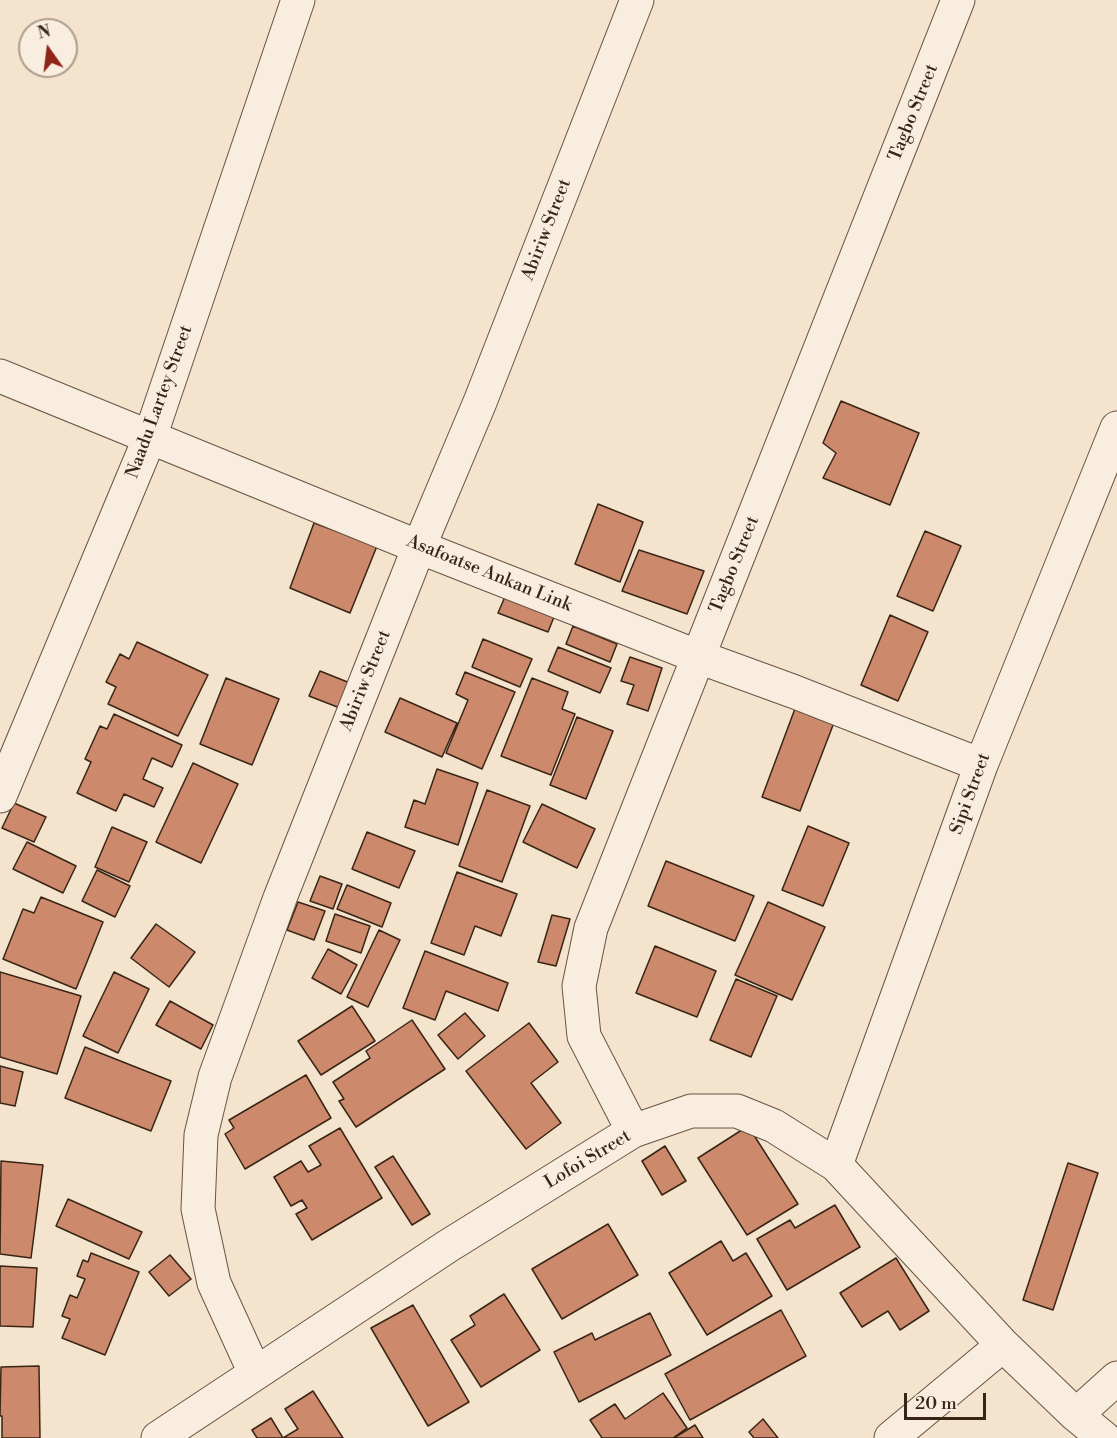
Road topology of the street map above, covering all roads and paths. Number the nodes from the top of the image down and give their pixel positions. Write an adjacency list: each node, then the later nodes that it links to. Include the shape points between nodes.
1 (298, 0): 6 (street, Naadu Lartey Street)
2 (637, 0): 7 (street, Abiriw Street)
3 (958, 0): 8 (street, Tagbo Street)
4 (0, 376): 6 (street, Asafoatse Ankan Link)
5 (1117, 428): 9 (street, Sipi Street)
6 (150, 437): 7 (street, Asafoatse Ankan Link); 10 (street, Naadu Lartey Street)
7 (419, 547): 8 (street, Asafoatse Ankan Link); 14 (street, Abiriw Street, via 280,898 214,1077 201,1135 198,1209 214,1283)
8 (699, 657): 9 (street, Asafoatse Ankan Link); 11 (street, Tagbo Street, via 591,928 579,986 584,1036)
9 (981, 765): 12 (street, Sipi Street)
10 (0, 796)
11 (633, 1131): 12 (street, Lofoi Street, via 691,1111 737,1112 774,1126); 14 (street, Lofoi Street)
12 (836, 1165): 13 (street, Lofoi Street)
13 (1003, 1345): 16 (street, Lofoi Street); 18 (street)
14 (255, 1373): 17 (street, Lofoi Street)
15 (1117, 1378): 16 (street)
16 (1076, 1415): 19 (street, Lofoi Street)
17 (158, 1438)
18 (891, 1438)
19 (1104, 1438)

